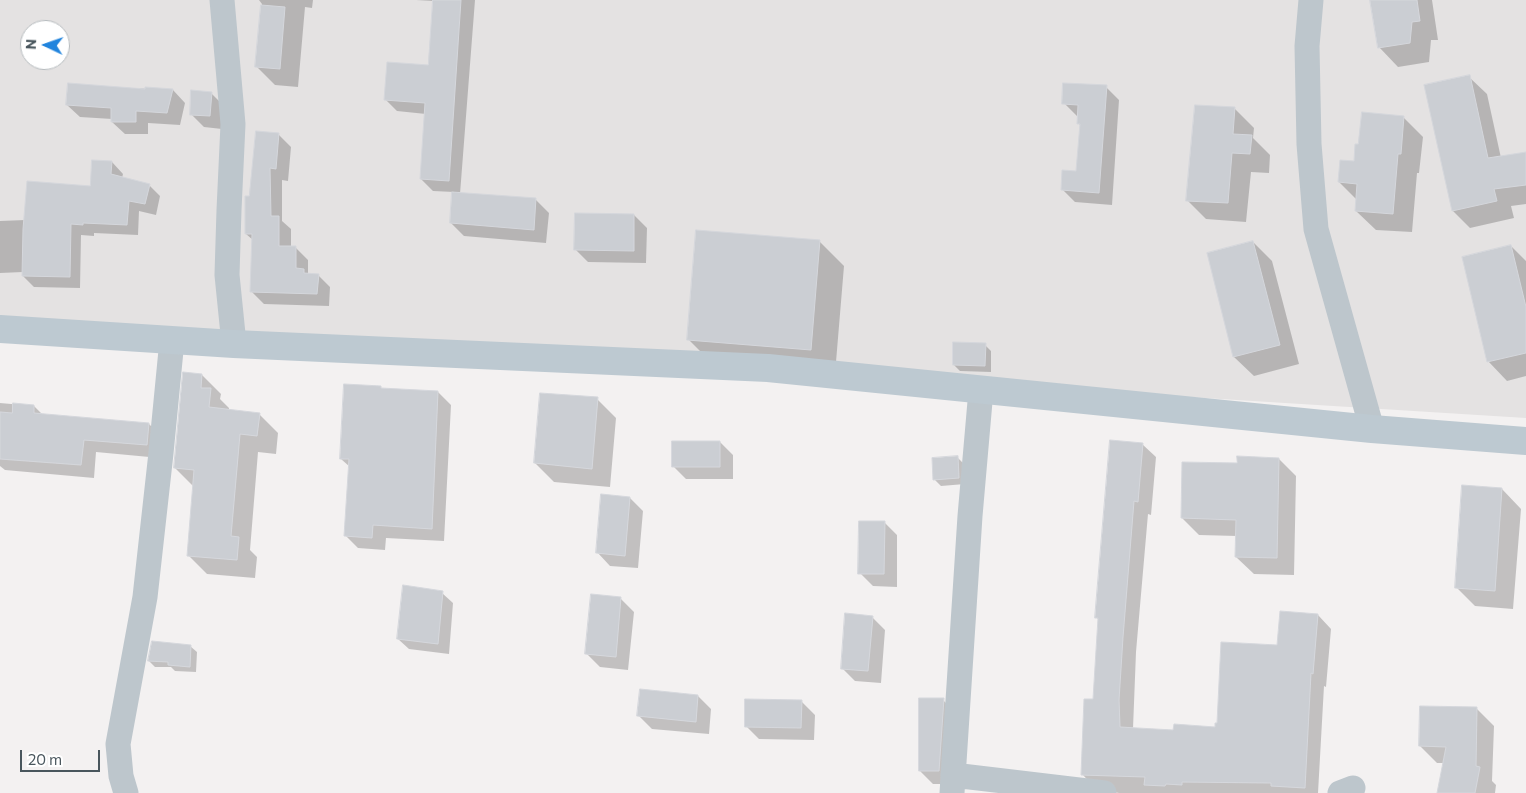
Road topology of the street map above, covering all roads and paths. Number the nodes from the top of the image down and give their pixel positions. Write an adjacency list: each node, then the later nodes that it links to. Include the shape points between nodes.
1 (222, 0): 5 (street, via 233,124 227,275)
2 (1311, 0): 7 (street, via 1307,46 1309,144 1316,229)
3 (0, 329): 4 (street)
4 (172, 340): 5 (street); 10 (street, via 145,596 118,744)
5 (234, 344): 6 (street, via 768,368)
6 (981, 390): 7 (street); 9 (street)
7 (1372, 429): 8 (street)
8 (1526, 441)
9 (952, 784): 11 (street)
10 (126, 793)
11 (1104, 793)

